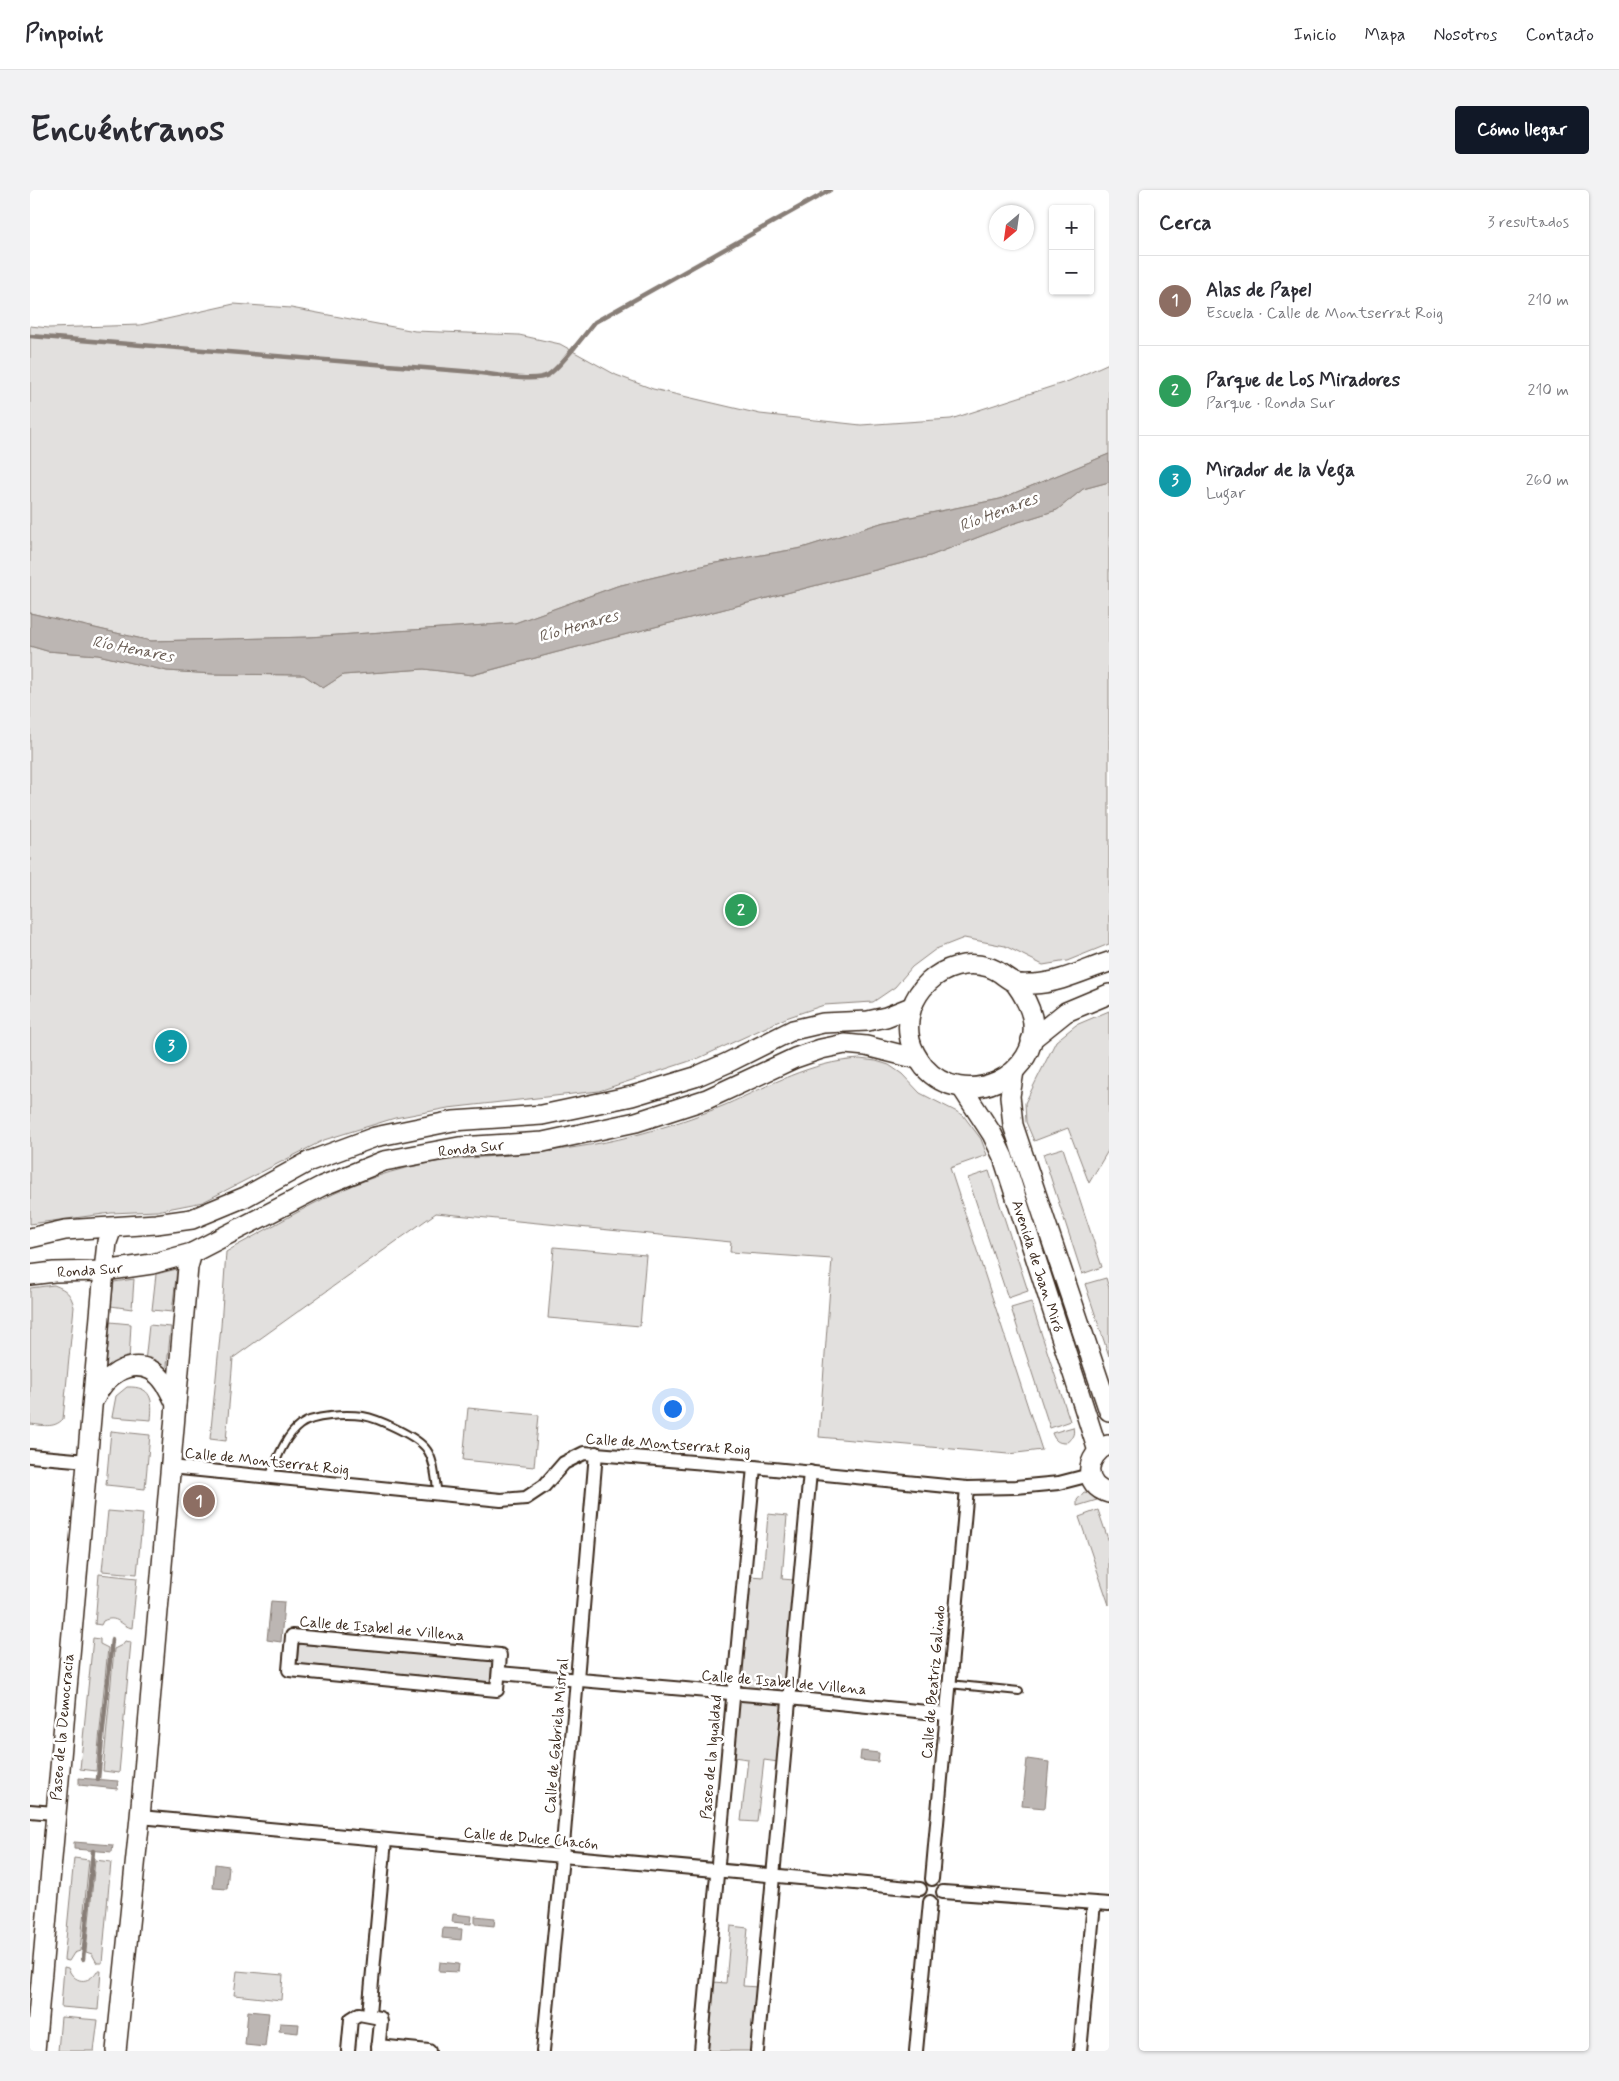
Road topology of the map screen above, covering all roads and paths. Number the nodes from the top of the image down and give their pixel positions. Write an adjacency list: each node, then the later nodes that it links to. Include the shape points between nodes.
1 (1109, 962): 2 (street, via 1051,982)
2 (1015, 984): 4 (street, via 1004,974 988,967 971,964 953,967 933,977 919,991); 5 (street, via 1027,1000 1032,1019)
3 (1109, 994): 5 (street, via 1066,1012)
4 (912, 1007): 6 (street, via 908,1022 910,1041); 9 (street, Ronda Sur, via 868,1021 822,1024 793,1030 695,1077 632,1096 542,1115 453,1121 375,1137 310,1161 245,1196 192,1219)
5 (1031, 1040): 7 (street)
6 (918, 1059): 8 (street, via 929,1073); 11 (street, Ronda Sur, via 845,1044 795,1058 707,1099 636,1122 543,1142 459,1146 384,1161 322,1186)
7 (1014, 1071): 8 (street, via 998,1082 979,1088); 16 (street, Avenida de Joan Miró, via 1010,1096 1014,1125)
8 (962, 1088): 17 (street, Avenida de Joan Miró, via 1003,1157)
9 (112, 1228): 10 (street, Ronda Sur, via 65,1230); 12 (street, Paseo de la Democracia)
10 (30, 1238)
11 (192, 1253): 12 (street, Ronda Sur, via 152,1264); 15 (street)
12 (104, 1271): 13 (street, Ronda Sur); 14 (street, Paseo de la Democracia)
13 (30, 1275)
14 (93, 1403): 15 (street, Paseo de la Democracia, via 102,1384 117,1371 138,1366 152,1371 165,1383); 20 (street, Paseo de la Democracia)
15 (176, 1404): 22 (street)
16 (1109, 1411)
17 (1104, 1448): 24 (street, Avenida de Joan Miró, via 1091,1460)
18 (596, 1452): 21 (street, Calle de Montserrat Roig); 28 (street, Calle de Montserrat Roig, via 573,1457 544,1486 526,1498 501,1500); 30 (street, Calle de Gabriela Mistral)
19 (30, 1456): 20 (street)
20 (87, 1460): 37 (street, Paseo de la Democracia)
21 (754, 1466): 23 (street, Calle de Montserrat Roig); 33 (street, Paseo de la Igualdad)
22 (170, 1468): 25 (street, Calle de Montserrat Roig); 38 (street)
23 (810, 1472): 26 (street, Calle de Montserrat Roig); 34 (street)
24 (1090, 1475): 26 (street, Calle de Montserrat Roig, via 1059,1483); 27 (street, via 1099,1488)
25 (269, 1478): 28 (street, Calle de Montserrat Roig); 28 (lane, via 292,1432 302,1423 316,1417 364,1416 420,1442 431,1460)
26 (967, 1488): 31 (street, Calle de Beatriz Galindo)
27 (1109, 1493)
28 (438, 1494)
29 (499, 1674): 29 (street, Calle de Isabel de Villena, via 497,1690 289,1670 292,1636 500,1655); 30 (street, Calle de Isabel de Villena)
30 (577, 1679): 33 (street, Calle de Isabel de Villena); 40 (street, Calle de Gabriela Mistral)
31 (949, 1684): 32 (lane); 35 (street, Calle de Beatriz Galindo)
32 (1019, 1691)
33 (733, 1693): 34 (street, Calle de Isabel de Villena); 41 (street, Paseo de la Igualdad)
34 (789, 1698): 35 (street, Calle de Isabel de Villena); 42 (street)
35 (946, 1714): 43 (street, Calle de Beatriz Galindo)
36 (30, 1811): 37 (street)
37 (54, 1813): 51 (street, Paseo de la Democracia)
38 (140, 1817): 39 (street, Calle de Dulce Chacón); 52 (street)
39 (385, 1840): 40 (street, Calle de Dulce Chacón); 49 (street)
40 (562, 1857): 41 (street, Calle de Dulce Chacón); 55 (street, Calle de Gabriela Mistral)
41 (718, 1872): 42 (street, Calle de Dulce Chacón); 56 (street, Paseo de la Igualdad)
42 (772, 1876): 44 (street, Calle de Dulce Chacón); 57 (street)
43 (932, 1879): 44 (street, via 922,1883); 45 (street, via 938,1881)
44 (920, 1889): 46 (street, via 920,1895)
45 (943, 1892): 46 (street, via 936,1901); 47 (street)
46 (930, 1902): 58 (street)
47 (1094, 1903): 48 (street); 59 (street)
48 (1109, 1904)
49 (369, 2014): 50 (street, via 380,2018); 53 (street, via 359,2014 351,2020)
50 (378, 2049): 54 (street)
51 (35, 2051)
52 (116, 2051)
53 (348, 2051)
54 (429, 2051)
55 (543, 2051)
56 (701, 2051)
57 (758, 2051)
58 (916, 2051)
59 (1080, 2051)

